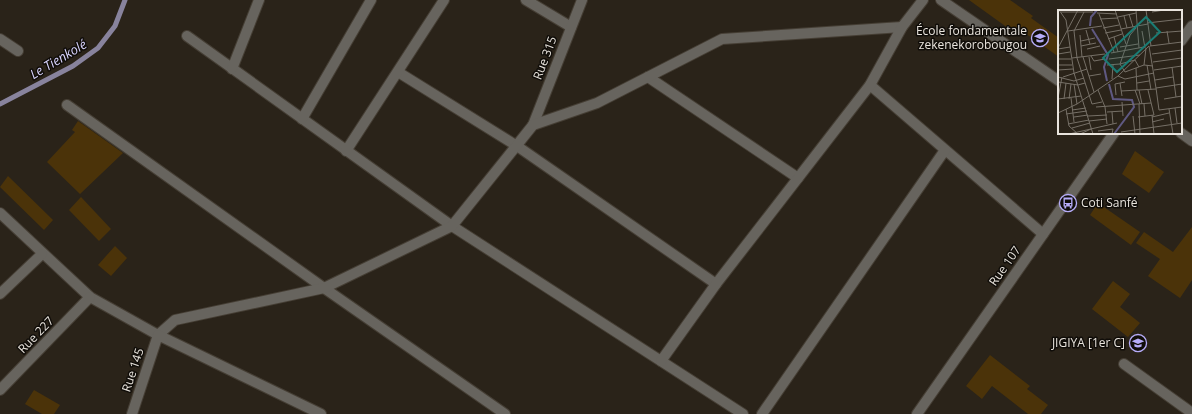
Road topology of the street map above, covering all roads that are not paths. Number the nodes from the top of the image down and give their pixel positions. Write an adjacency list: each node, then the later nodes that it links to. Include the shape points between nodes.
1 (259, 0): 15 (street)
2 (371, 0): 21 (street)
3 (444, 0): 16 (street)
4 (526, 0): 9 (street)
5 (582, 0): 9 (street, Rue 315)
6 (923, 0): 10 (street)
7 (941, 0): 18 (street)
8 (1192, 26): 13 (street)
9 (571, 27): 22 (street, Rue 315)
10 (902, 27): 17 (street, via 722,39); 19 (street)
11 (187, 36): 15 (street)
12 (0, 39): 14 (street)
13 (1182, 40)
14 (18, 50)
15 (232, 69): 21 (street)
16 (398, 72): 26 (street); 28 (street)
17 (648, 77): 22 (street, via 597,103); 29 (street)
18 (1058, 80)
19 (870, 85): 27 (street); 29 (street)
20 (67, 105): 35 (street)
21 (302, 119): 28 (street)
22 (533, 125): 26 (street, Rue 315)
23 (1113, 134): 32 (street, Rue 107)
24 (1182, 134): 25 (street)
25 (1192, 141)
26 (517, 146): 31 (street, Rue 315); 34 (street)
27 (945, 150): 32 (street); 47 (street)
28 (346, 151): 31 (street)
29 (798, 178): 34 (street)
30 (0, 213): 33 (street)
31 (452, 226): 35 (street); 39 (street)
32 (1043, 234): 48 (street, Rue 107)
33 (42, 254): 36 (street); 37 (street)
34 (716, 284): 39 (street)
35 (324, 288): 38 (street, via 175,320); 45 (street)
36 (0, 294)
37 (90, 298): 38 (street); 41 (street, Rue 227)
38 (158, 335): 43 (street, Rue 145); 44 (street)
39 (661, 361): 46 (street)
40 (1124, 364): 42 (street)
41 (0, 390)
42 (1192, 413)
43 (132, 414)
44 (321, 414)
45 (505, 414)
46 (743, 414)
47 (762, 414)
48 (917, 414)

